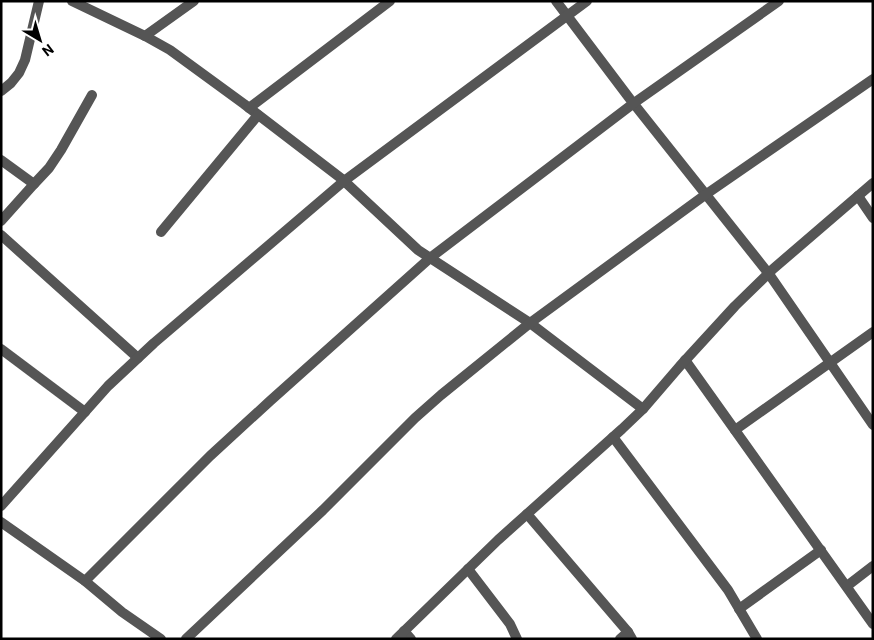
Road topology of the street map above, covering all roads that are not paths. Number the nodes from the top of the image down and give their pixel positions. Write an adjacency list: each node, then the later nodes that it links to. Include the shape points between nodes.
1 (38, 1): 11 (street, via 20,73)
2 (72, 1): 9 (street)
3 (194, 1): 9 (street)
4 (390, 1): 14 (street)
5 (556, 1): 8 (street)
6 (586, 1): 8 (street)
7 (779, 1): 13 (street)
8 (567, 15): 13 (street); 17 (street)
9 (145, 36): 14 (street, via 170,50)
10 (873, 79): 20 (street)
11 (1, 91)
12 (92, 95): 19 (street, via 57,156)
13 (634, 103): 20 (street); 26 (street)
14 (249, 108): 15 (street)
15 (258, 115): 17 (street); 24 (street)
16 (1, 160): 19 (street)
17 (344, 181): 26 (street); 31 (street)
18 (873, 183): 21 (street)
19 (34, 184): 23 (street)
20 (705, 195): 27 (street); 28 (street)
21 (858, 196): 22 (street); 27 (street)
22 (873, 218)
23 (1, 221)
24 (161, 232)
25 (1, 235): 31 (street)
26 (430, 258): 28 (street); 45 (street, via 210,456)
27 (769, 274): 32 (street); 33 (street)
28 (530, 323): 34 (street); 52 (street, via 415,418)
29 (873, 332): 33 (street)
30 (1, 348): 35 (street)
31 (138, 358): 35 (street)
32 (685, 360): 34 (street); 37 (street)
33 (830, 362): 36 (street); 37 (street)
34 (643, 409): 38 (street)
35 (85, 412): 39 (street)
36 (873, 425)
37 (735, 430): 42 (street)
38 (613, 437): 40 (street); 47 (street)
39 (1, 506)
40 (527, 514): 44 (street); 50 (street)
41 (1, 522): 45 (street)
42 (821, 550): 46 (street); 47 (street)
43 (873, 566): 46 (street)
44 (468, 569): 49 (street); 54 (street)
45 (85, 582): 51 (street)
46 (847, 586): 48 (street)
47 (739, 609): 55 (street)
48 (873, 624)
49 (408, 635): 53 (street)
50 (627, 637)
51 (161, 639)
52 (186, 639)
53 (396, 639)
54 (518, 639)
55 (757, 639)

